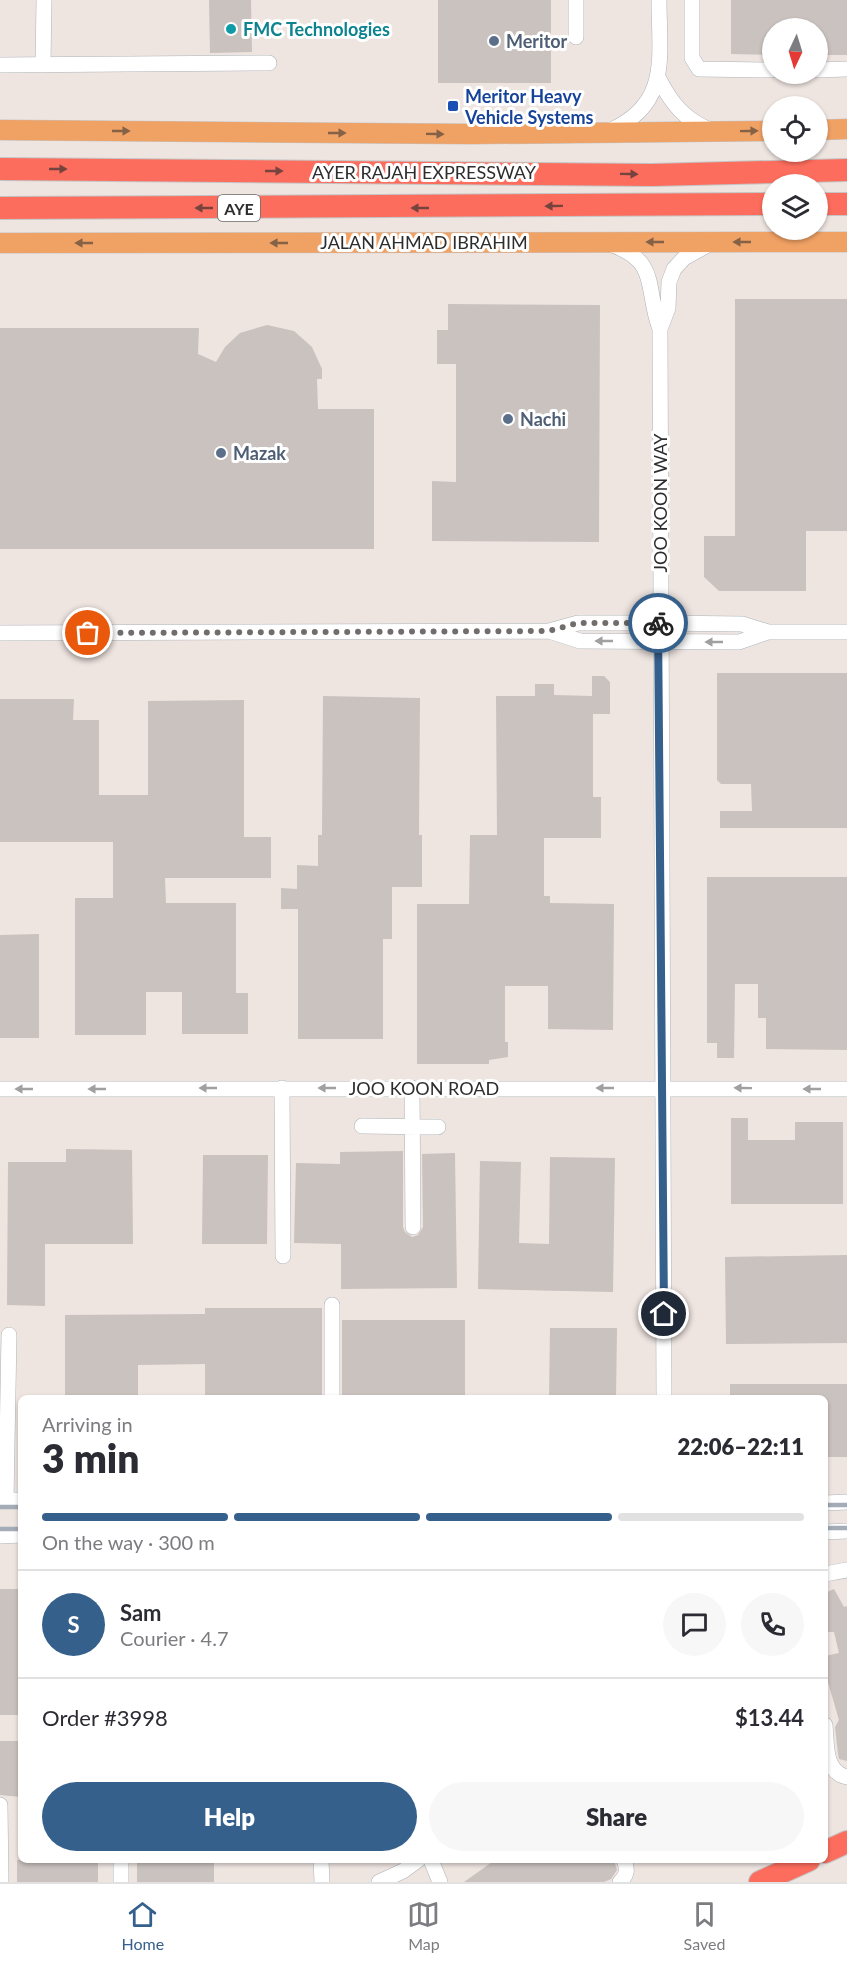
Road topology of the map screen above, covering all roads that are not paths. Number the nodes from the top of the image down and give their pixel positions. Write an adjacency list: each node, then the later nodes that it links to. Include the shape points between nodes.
1 (44, 0): 8 (street)
2 (576, 0): 5 (street)
3 (659, 0): 12 (street)
4 (692, 0): 10 (street, via 692,58 699,69)
5 (576, 37)
6 (269, 63): 8 (street)
7 (0, 65): 8 (street)
8 (43, 65)
9 (847, 69): 11 (street)
10 (762, 70)
11 (828, 70)
12 (659, 79): 17 (street, via 673,104 696,124); 18 (street, via 635,117)
13 (847, 129): 15 (main road)
14 (0, 130): 18 (main road, one-way to 18)
15 (828, 130)
16 (762, 131): 17 (main road, one-way to 16)
17 (715, 132): 18 (main road)
18 (606, 133)
19 (0, 169): 20 (highway, AYER RAJAH EXPRESSWAY / AYE, one-way to 20, via 652,175)
20 (847, 170)
21 (762, 204): 24 (highway, AYER RAJAH EXPRESSWAY / AYE, one-way to 24)
22 (828, 204): 23 (highway)
23 (847, 204)
24 (0, 208)
25 (603, 242): 26 (main road, JALAN AHMAD IBRAHIM, one-way to 25); 28 (main road, JALAN AHMAD IBRAHIM, one-way to 28); 29 (street, JOO KOON WAY, via 640,259 648,273 652,309)
26 (713, 242): 27 (main road, JALAN AHMAD IBRAHIM, one-way to 26); 29 (street, JOO KOON WAY, via 684,258 674,269 668,308)
27 (847, 242)
28 (0, 243)
29 (660, 328): 30 (street, JOO KOON WAY)
30 (660, 623): 31 (street, via 578,623); 34 (street, via 742,624); 35 (street, JOO KOON WAY)
31 (549, 631): 33 (street); 35 (street, one-way to 31, via 580,641)
32 (847, 632): 34 (street)
33 (0, 633)
34 (768, 633): 35 (street, one-way to 35, via 739,642)
35 (660, 641): 38 (street, JOO KOON WAY)
36 (282, 1088): 37 (street, JOO KOON ROAD, one-way to 36); 39 (street, JOO KOON ROAD, one-way to 39); 45 (street)
37 (412, 1088): 38 (street, JOO KOON ROAD, one-way to 37); 42 (street)
38 (663, 1088): 40 (street, JOO KOON ROAD, one-way to 38); 49 (street, JOO KOON WAY)
39 (0, 1089)
40 (847, 1089)
41 (362, 1126): 42 (street)
42 (412, 1127): 43 (street); 44 (street)
43 (438, 1127)
44 (413, 1227)
45 (283, 1256)
46 (332, 1305): 48 (street)
47 (9, 1335): 50 (street)
48 (332, 1395)
49 (664, 1395)
50 (3, 1461): 51 (street)
51 (9, 1500)
52 (847, 1502): 53 (street)
53 (828, 1503)
54 (847, 1531): 55 (street)
55 (828, 1532)
56 (0, 1536): 57 (street)
57 (18, 1536)
58 (847, 1570): 59 (street)
59 (828, 1573)
60 (828, 1750): 61 (street, via 830,1766 835,1773)
61 (847, 1777)
62 (0, 1805): 72 (street)
63 (847, 1842): 64 (highway)
64 (828, 1851)
65 (121, 1863): 73 (street)
66 (321, 1863): 74 (street)
67 (415, 1863): 71 (street)
68 (432, 1863): 76 (street)
69 (626, 1863): 77 (street, via 626,1876)
70 (801, 1863): 78 (highway)
71 (396, 1879): 75 (street)
72 (1, 1882)
73 (121, 1882)
74 (322, 1882)
75 (379, 1882)
76 (440, 1882)
77 (620, 1882)
78 (760, 1882)

